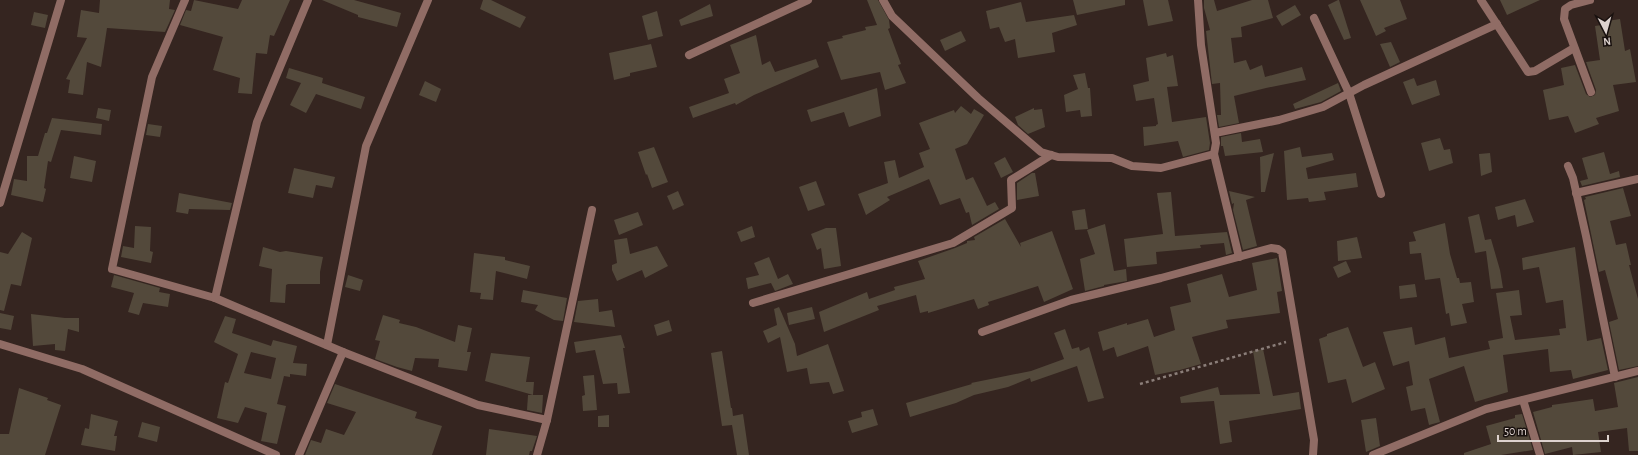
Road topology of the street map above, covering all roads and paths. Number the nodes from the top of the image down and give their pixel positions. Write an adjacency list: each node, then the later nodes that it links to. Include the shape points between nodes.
1 (60, 0): 23 (street)
2 (185, 0): 26 (street, via 152,77 112,270)
3 (308, 0): 26 (street, via 257,122)
4 (428, 0): 31 (street, via 366,146)
5 (808, 0): 13 (street)
6 (883, 0): 18 (street, via 892,16 978,98 1041,152)
7 (1198, 0): 16 (street, via 1201,45)
8 (1481, 0): 11 (street)
9 (1590, 0): 12 (street, via 1565,9 1564,18)
10 (1314, 18): 15 (street)
11 (1497, 24): 12 (street, via 1528,72 1535,71); 15 (street)
12 (1574, 48): 14 (street)
13 (689, 55)
14 (1591, 92)
15 (1349, 93): 16 (street, via 1323,107 1286,118); 22 (street)
16 (1215, 133): 17 (street)
17 (1214, 154): 18 (street, via 1162,168 1132,166 1112,158); 25 (street)
18 (1051, 155): 27 (street, via 1012,180 1012,208 953,243)
19 (1568, 166): 21 (street)
20 (1638, 179): 21 (street)
21 (1576, 193): 34 (street)
22 (1381, 194)
23 (0, 203)
24 (592, 210): 37 (street)
25 (1239, 258): 28 (street, via 1071,300); 29 (street, via 1271,248 1282,252)
26 (215, 298): 31 (street)
27 (753, 303)
28 (982, 332)
29 (1296, 340): 35 (path); 41 (street, via 1314,440)
30 (0, 344): 38 (street, via 82,369)
31 (327, 345): 32 (street)
32 (343, 352): 37 (street, via 478,405); 39 (street)
33 (1638, 372): 34 (street)
34 (1615, 377): 36 (street)
35 (1140, 384)
36 (1523, 400): 42 (street, via 1486,410); 43 (street)
37 (547, 420): 40 (street)
38 (276, 455)
39 (299, 455)
40 (537, 455)
41 (1313, 455)
42 (1374, 455)
43 (1540, 455)

